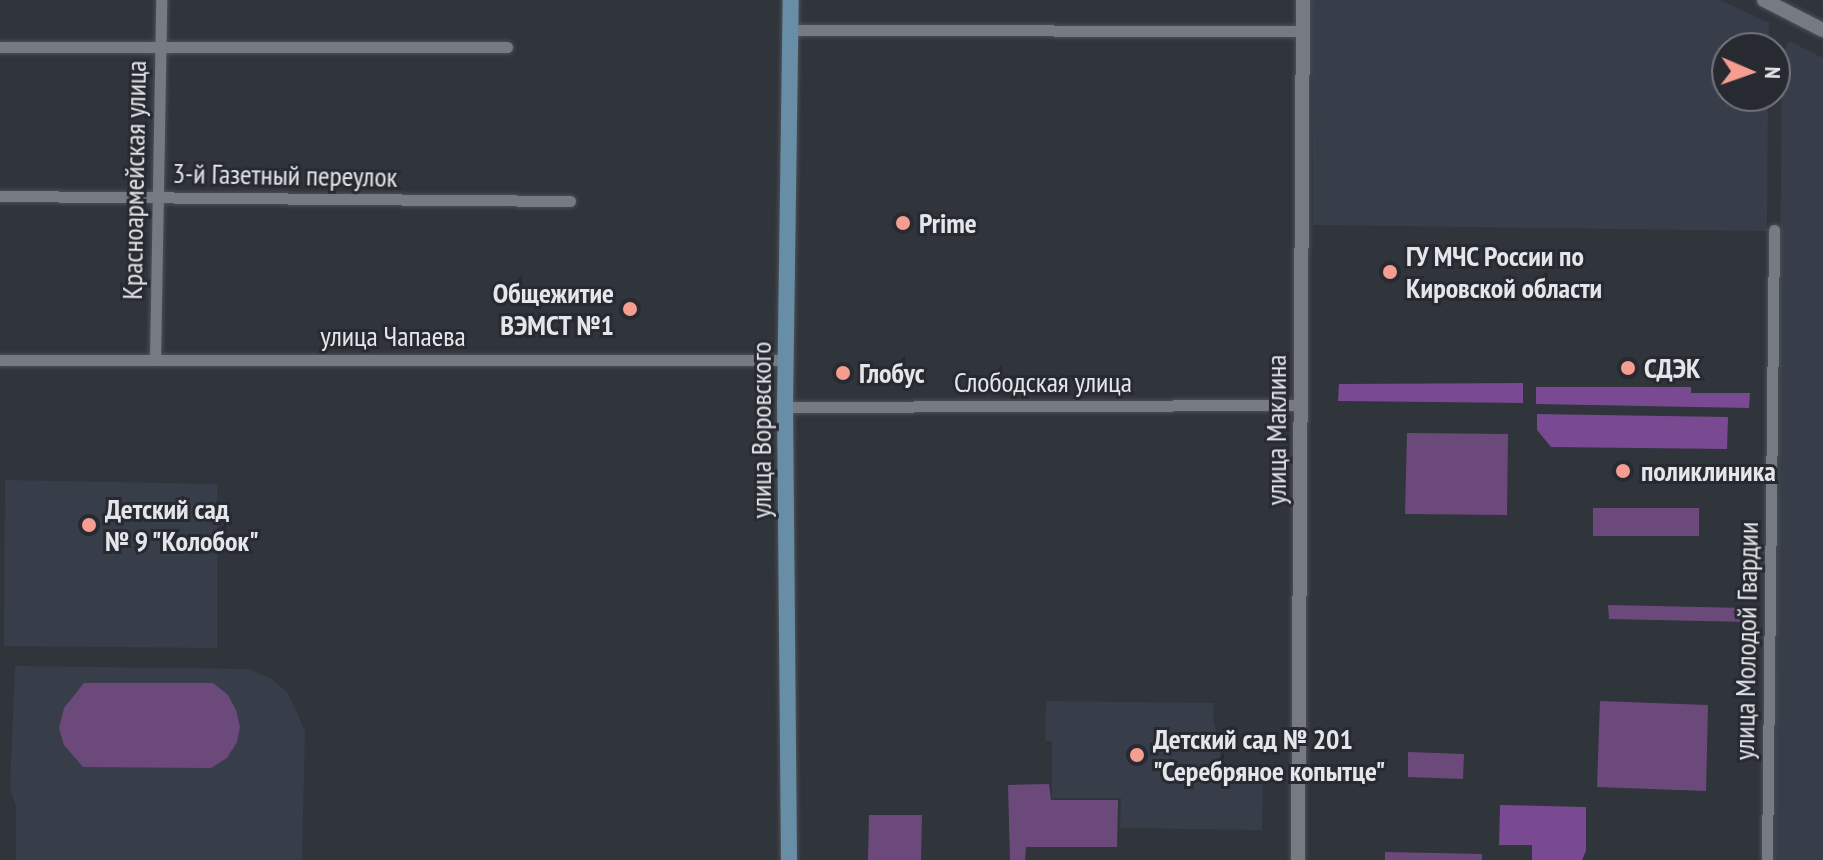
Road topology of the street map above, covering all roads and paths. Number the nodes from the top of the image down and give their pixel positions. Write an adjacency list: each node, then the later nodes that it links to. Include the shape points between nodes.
1 (161, 0): 9 (street, Красноармейская улица)
2 (791, 0): 5 (main road, улица Воровского)
3 (1303, 0): 7 (street, улица Маклина)
4 (1764, 0): 6 (street)
5 (791, 30): 7 (street); 17 (main road, улица Воровского)
6 (1823, 30)
7 (1303, 31): 18 (street, улица Маклина)
8 (0, 47): 9 (street)
9 (160, 47): 10 (street); 12 (street, Красноармейская улица)
10 (507, 47)
11 (0, 196): 12 (street, 3-й Газетный переулок)
12 (158, 197): 13 (street, 3-й Газетный переулок); 16 (street, Красноармейская улица)
13 (570, 201)
14 (1774, 230): 22 (street, улица Молодой Гвардии)
15 (0, 360): 16 (street, улица Чапаева)
16 (155, 360): 17 (street, улица Чапаева)
17 (787, 360): 19 (main road, улица Воровского)
18 (1302, 405): 19 (street, Слободская улица); 21 (street, улица Маклина)
19 (785, 407): 20 (main road, улица Воровского)
20 (789, 860)
21 (1298, 860)
22 (1767, 860)

